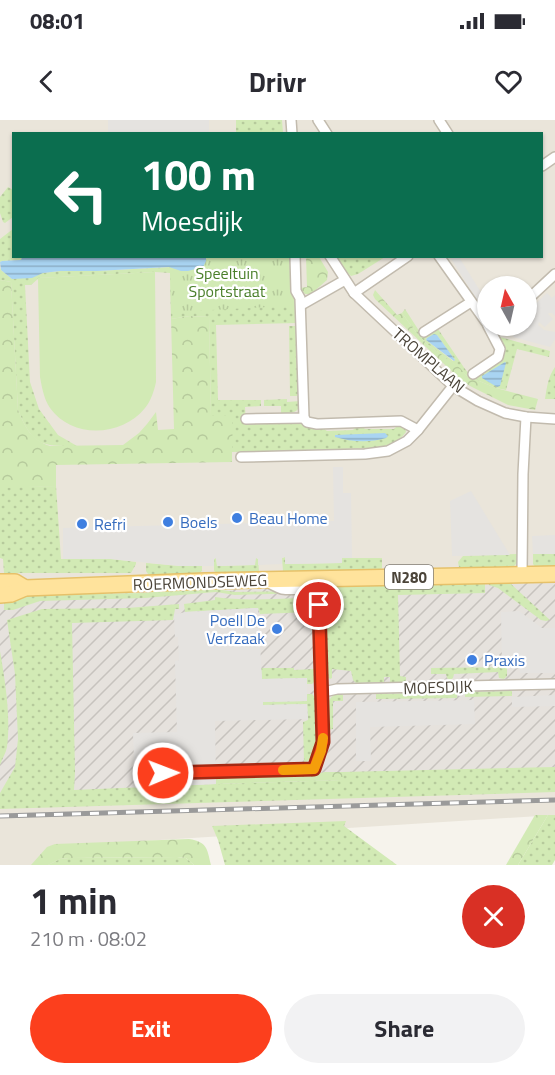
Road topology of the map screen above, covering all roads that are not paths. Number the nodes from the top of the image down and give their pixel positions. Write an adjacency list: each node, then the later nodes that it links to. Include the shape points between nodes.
1 (296, 258): 10 (street, via 296,291)
2 (331, 258): 6 (street, TROMPLAAN)
3 (405, 258): 7 (street)
4 (440, 258): 9 (street)
5 (554, 277): 8 (street)
6 (345, 280): 7 (street, TROMPLAAN); 10 (street)
7 (354, 292): 15 (street, TROMPLAAN)
8 (537, 292)
9 (471, 302): 11 (street); 12 (street)
10 (301, 304): 17 (street)
11 (477, 309)
12 (424, 332)
13 (495, 336): 14 (street, via 500,349 498,357)
14 (473, 374)
15 (453, 386): 16 (street, TROMPLAAN, via 505,413); 20 (street)
16 (526, 417): 19 (street, TROMPLAAN); 22 (street)
17 (304, 418): 18 (street); 20 (street, via 317,424 401,421)
18 (246, 419)
19 (555, 419)
20 (418, 430): 21 (street, via 388,452)
21 (241, 457)
22 (522, 574): 23 (main road, ROERMONDSEWEG / N280); 24 (main road, ROERMONDSEWEG / N280)
23 (555, 574)
24 (263, 580): 26 (main road, ROERMONDSEWEG / N280); 29 (street, via 282,589 302,588 316,597)
25 (0, 582): 26 (main road, ROERMONDSEWEG / N280, via 15,582)
26 (25, 588): 27 (main road, ROERMONDSEWEG / N280)
27 (0, 595)
28 (555, 684): 29 (street, MOESDIJK)
29 (321, 689): 30 (street, via 323,742 314,769)
30 (139, 773)

